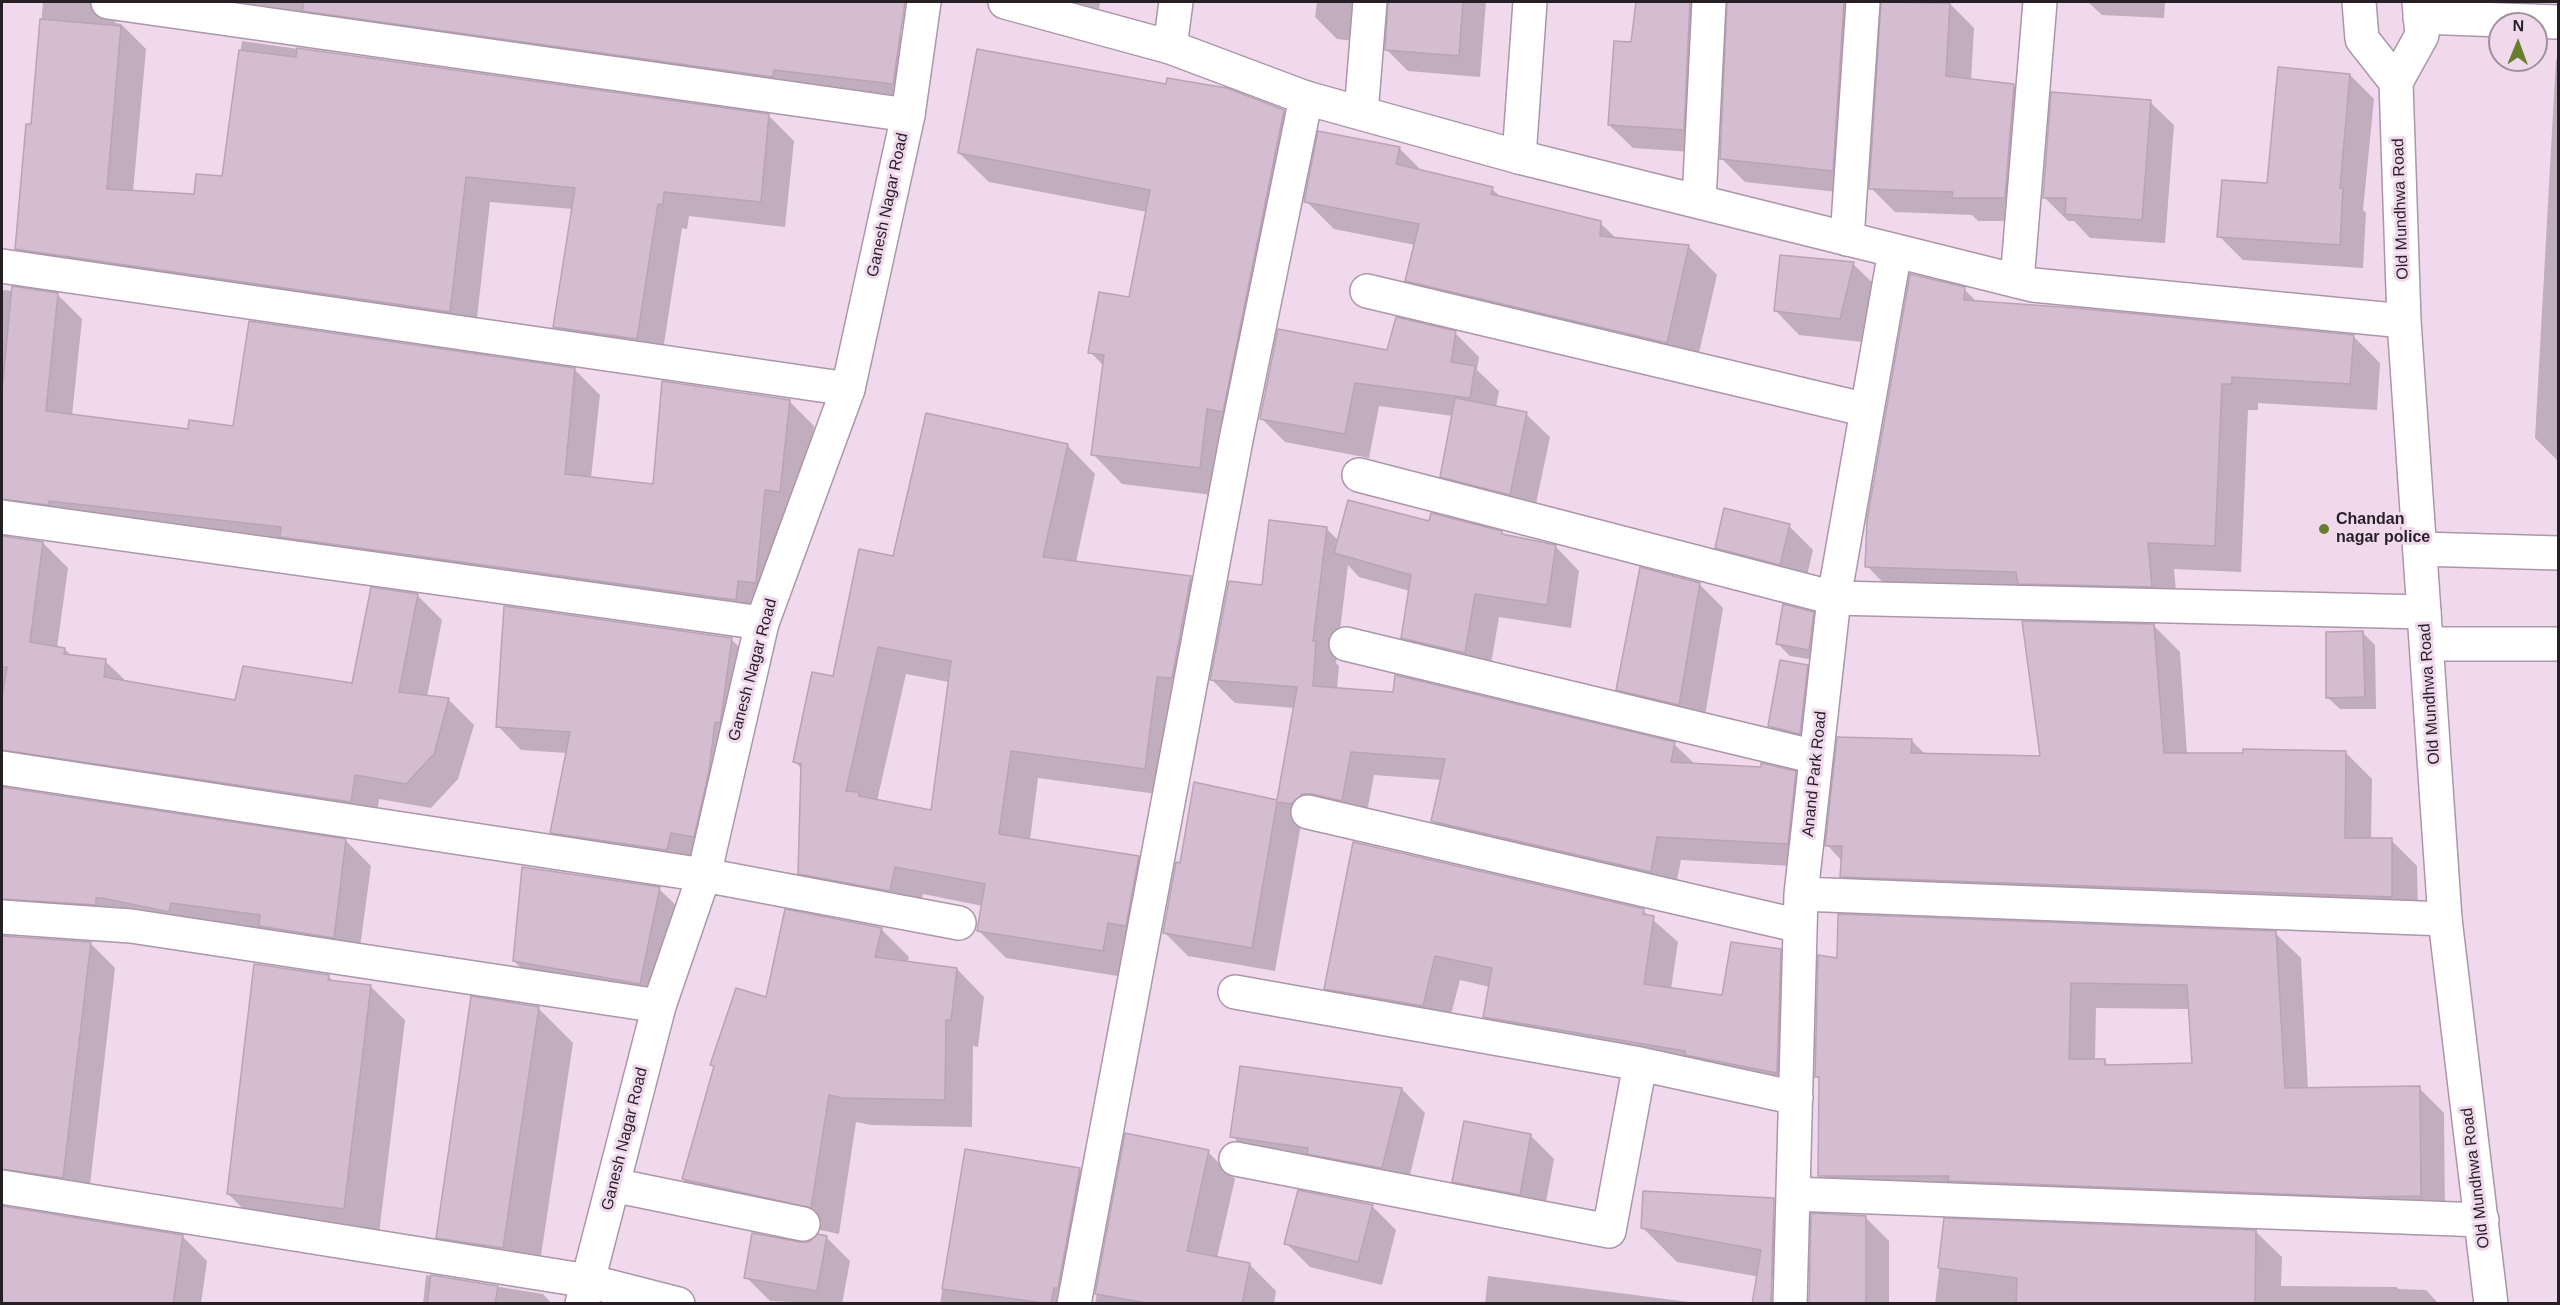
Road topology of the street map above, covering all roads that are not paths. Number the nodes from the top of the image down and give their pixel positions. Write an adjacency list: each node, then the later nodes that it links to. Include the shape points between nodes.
1 (108, 2): 17 (street)
2 (924, 2): 17 (street, Ganesh Nagar Road)
3 (1005, 2): 13 (street)
4 (1176, 2): 13 (street)
5 (1370, 2): 16 (street)
6 (1530, 2): 18 (street)
7 (1709, 2): 19 (street)
8 (1863, 2): 20 (street)
9 (2040, 2): 23 (street)
10 (2360, 2): 14 (street, via 2362,39)
11 (2420, 9): 12 (street); 14 (street, via 2422,35)
12 (2559, 22)
13 (1170, 47): 15 (street)
14 (2396, 82): 25 (street, Old Mundhwa Road)
15 (1306, 98): 16 (street); 58 (street, via 1236,440)
16 (1361, 112): 18 (street)
17 (908, 114): 26 (street, Ganesh Nagar Road)
18 (1519, 157): 19 (street)
19 (1699, 201): 20 (street)
20 (1847, 238): 21 (street)
21 (1895, 251): 23 (street); 27 (street, Anand Park Road)
22 (2, 266): 26 (street)
23 (2017, 281): 25 (street)
24 (1367, 291): 27 (street)
25 (2404, 321): 30 (street, Old Mundhwa Road)
26 (848, 389): 34 (street, Ganesh Nagar Road)
27 (1867, 410): 32 (street, Anand Park Road)
28 (1359, 475): 32 (street)
29 (2, 517): 34 (street)
30 (2420, 549): 31 (street); 33 (street, Old Mundhwa Road)
31 (2559, 553)
32 (1834, 598): 33 (street); 38 (street, Anand Park Road)
33 (2424, 612): 36 (street, Old Mundhwa Road)
34 (762, 623): 41 (street, Ganesh Nagar Road)
35 (1346, 644): 38 (street)
36 (2427, 644): 37 (street); 44 (street, Old Mundhwa Road)
37 (2559, 644)
38 (1816, 757): 42 (street, Anand Park Road)
39 (2, 768): 41 (street)
40 (1308, 812): 42 (street)
41 (704, 875): 45 (street); 47 (street, Ganesh Nagar Road)
42 (1801, 910): 44 (street); 49 (street, Anand Park Road)
43 (2, 917): 47 (street, via 131,926)
44 (2445, 919): 54 (street, Old Mundhwa Road)
45 (959, 923)
46 (1235, 992): 48 (street)
47 (659, 1006): 51 (street, Ganesh Nagar Road)
48 (1640, 1064): 49 (street); 50 (street, via 1609,1231)
49 (1796, 1098): 53 (street, Anand Park Road)
50 (1236, 1159)
51 (613, 1185): 55 (street); 56 (street, Ganesh Nagar Road)
52 (2, 1187): 56 (street)
53 (1793, 1194): 54 (street); 59 (street, Anand Park Road)
54 (2482, 1220): 60 (street, Old Mundhwa Road)
55 (803, 1224)
56 (585, 1292): 57 (street)
57 (678, 1304)
58 (1074, 1304)
59 (1790, 1304)
60 (2491, 1304)

